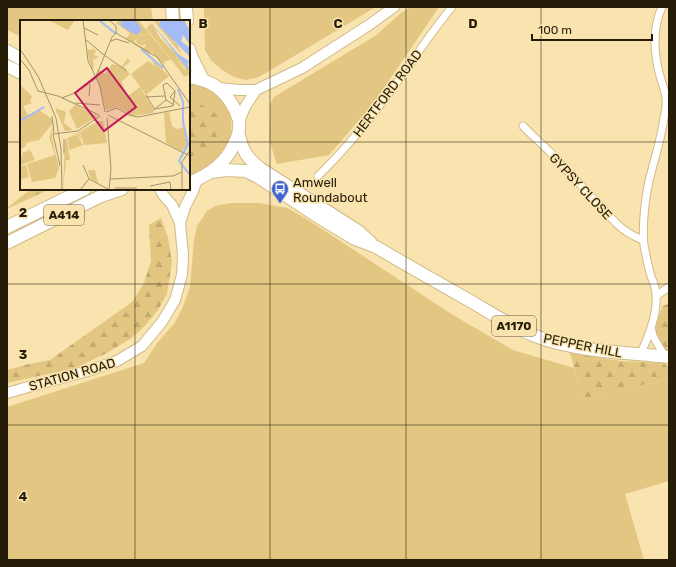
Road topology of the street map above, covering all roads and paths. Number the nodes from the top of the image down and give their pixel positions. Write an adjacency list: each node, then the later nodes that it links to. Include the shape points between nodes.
1 (172, 7): 6 (main road)
2 (186, 7): 7 (main road)
3 (394, 7): 16 (main road, via 369,26 302,68)
4 (452, 7): 21 (street, HERTFORD ROAD, via 370,118)
5 (662, 7): 28 (street, via 656,31 655,54 665,91 666,109 649,182)
6 (173, 20)
7 (186, 20)
8 (7, 51): 10 (main road)
9 (190, 52): 14 (main road)
10 (20, 58)
11 (7, 66): 12 (main road)
12 (20, 72)
13 (190, 77): 14 (main road)
14 (203, 80): 15 (main road)
15 (218, 88): 16 (main road); 17 (main road, via 235,109)
16 (256, 90): 17 (main road)
17 (239, 122): 19 (main road)
18 (523, 126): 28 (street, GYPSY CLOSE, via 624,231)
19 (238, 135): 20 (main road, via 225,160); 30 (main road, PEPPER HILL / A1170, via 241,147 252,162 358,231)
20 (212, 172): 22 (main road); 30 (main road, PEPPER HILL / A1170, via 246,171 355,239)
21 (318, 176)
22 (193, 181): 26 (main road, STATION ROAD, via 193,191)
23 (83, 190): 27 (main road, A414)
24 (119, 190): 29 (main road, A414, via 101,196)
25 (160, 190): 26 (main road, STATION ROAD, via 172,205)
26 (180, 223): 36 (main road, STATION ROAD, via 183,261 175,300 162,322 142,346 118,361)
27 (7, 227)
28 (644, 240): 32 (street)
29 (7, 243)
30 (376, 247): 34 (main road, PEPPER HILL / A1170, via 534,336 587,349)
31 (669, 287): 32 (street)
32 (656, 296): 33 (street)
33 (651, 327): 34 (street); 35 (street, via 653,336)
34 (640, 355): 35 (main road, PEPPER HILL / A1170)
35 (668, 358)
36 (7, 393)

